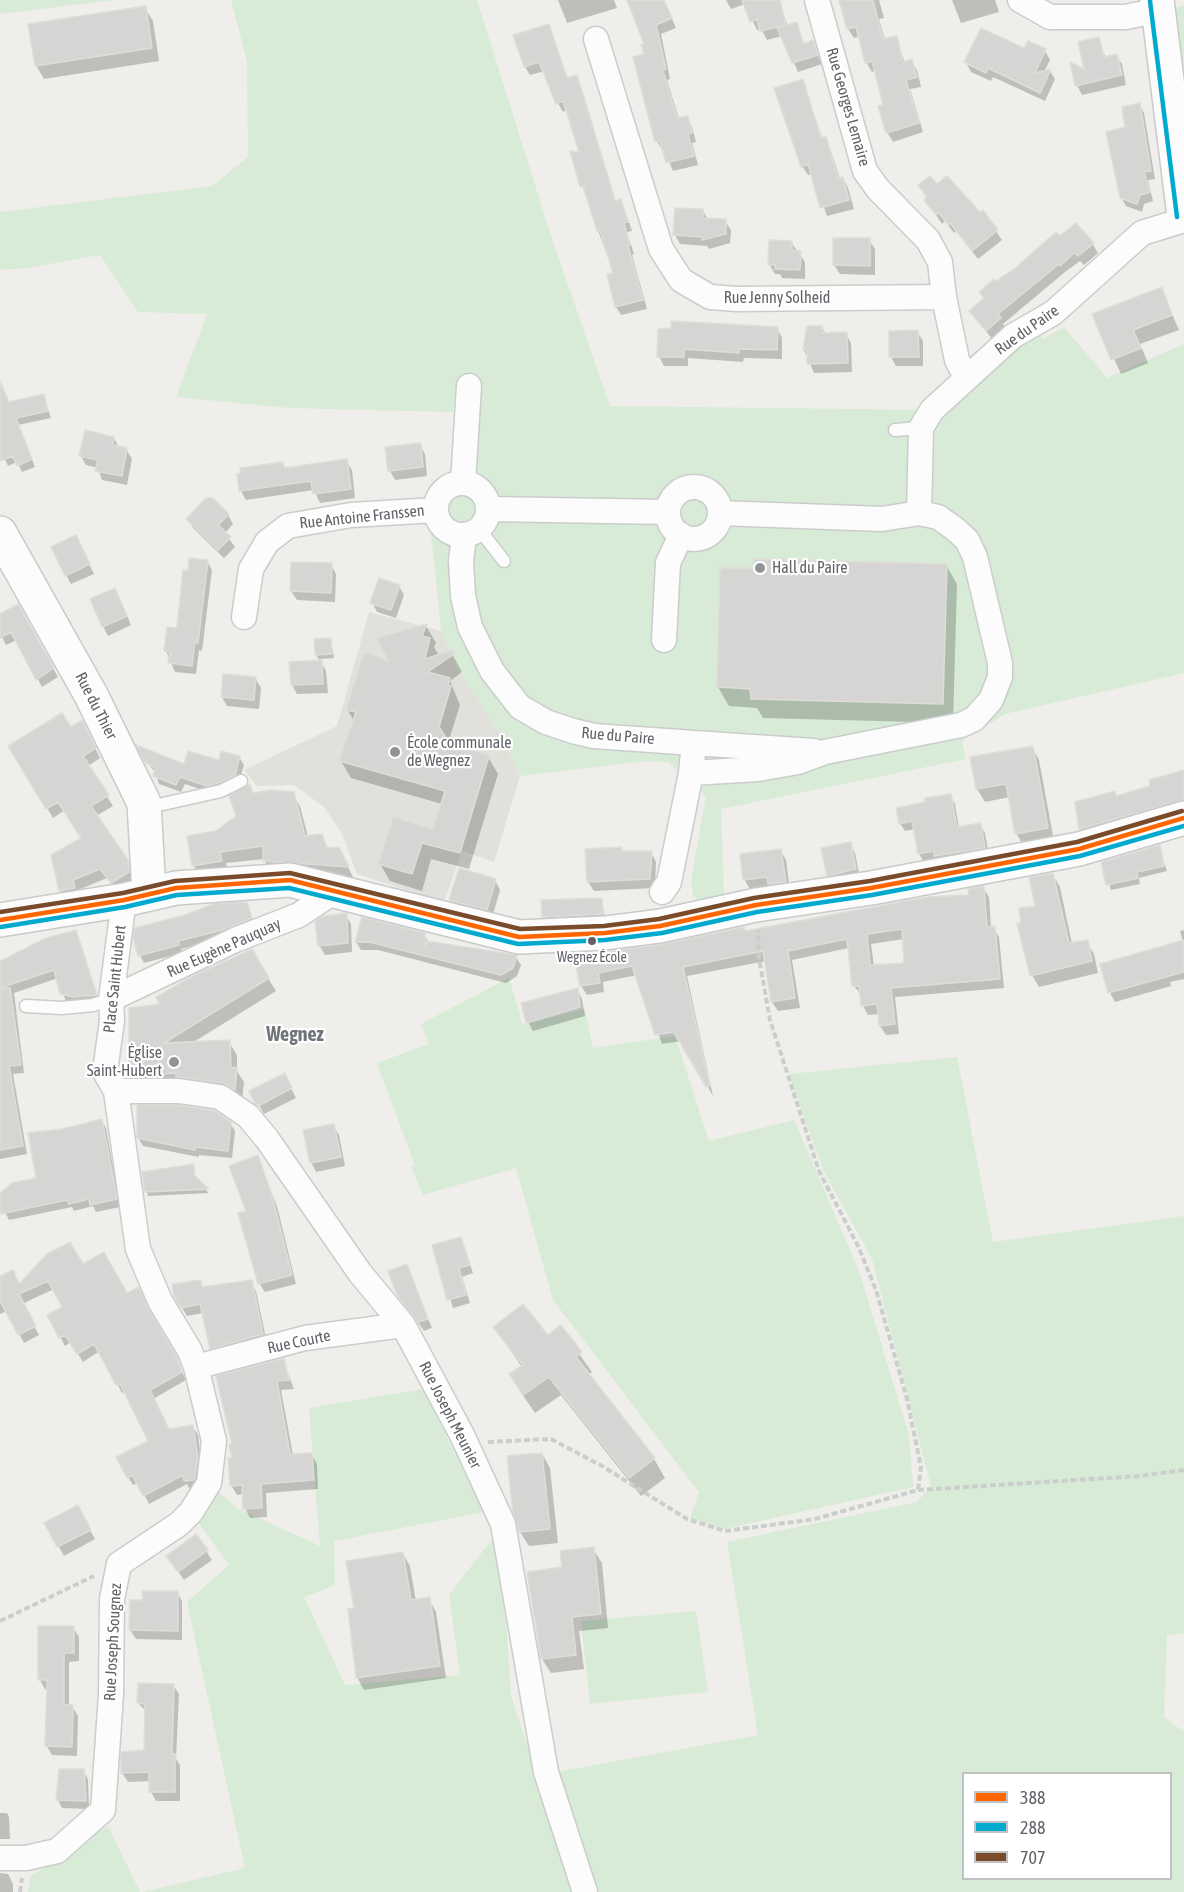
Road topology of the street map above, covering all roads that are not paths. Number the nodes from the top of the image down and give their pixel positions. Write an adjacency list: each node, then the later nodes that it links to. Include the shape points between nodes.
1 (817, 0): 8 (street, Rue Georges Lemaire, via 865,171 928,240 940,262)
2 (1020, 0): 5 (street, via 1050,17)
3 (1071, 0): 5 (street)
4 (1157, 5): 5 (street, via 1126,17); 7 (street)
5 (1088, 17)
6 (596, 39): 8 (street, Rue Jenny Solheid, via 661,249 681,280 710,297 737,299)
7 (1184, 218): 9 (street, Rue du Paire, via 1142,233 1053,313 1013,336)
8 (944, 297): 9 (street, via 957,360)
9 (966, 377): 11 (street, Rue du Paire, via 932,410)
10 (469, 386): 13 (street)
11 (921, 428): 12 (lane); 17 (street)
12 (896, 430)
13 (464, 483): 14 (street, via 447,488 437,501); 18 (street, via 483,494)
14 (436, 510): 18 (street, via 442,525 456,535); 22 (street, Rue Antoine Franssen, via 351,515 288,526 267,542 251,569)
15 (668, 512): 16 (street, via 670,503 682,490 699,487 714,496); 18 (street); 20 (street, via 671,525)
16 (720, 513): 17 (street, Rue du Paire, via 882,519); 20 (street, via 716,528 704,538)
17 (919, 513): 24 (street, Rue du Paire, via 938,517 955,529 967,540 975,557 1000,677 991,700 974,719 758,769)
18 (477, 524): 21 (lane); 24 (street, Rue du Paire, via 461,561 470,627 492,671 520,707 573,731)
19 (0, 532): 26 (street, Rue du Thier, via 91,695)
20 (681, 536): 23 (street, via 668,563)
21 (504, 561)
22 (244, 617)
23 (664, 640)
24 (692, 760): 31 (street, via 669,882 662,892)
25 (241, 781): 26 (lane, via 221,791)
26 (144, 808): 29 (street, Rue du Thier, via 149,863)
27 (1184, 818): 31 (street, via 1079,849 756,905)
28 (335, 891): 29 (street, via 290,880 185,887); 31 (street, via 519,937); 32 (street, Rue Eugène Pauquay, via 299,915 235,940)
29 (136, 897): 30 (street); 32 (street, Place Saint Hubert)
30 (0, 920)
31 (660, 926)
32 (111, 999): 33 (lane, via 62,1008); 34 (street, Place Saint Hubert, via 105,1072)
33 (26, 1006)
34 (116, 1091): 35 (street, Rue Joseph Meunier, via 178,1091 220,1097 248,1116 360,1274); 36 (street, Rue Joseph Sougnez, via 138,1250)
35 (403, 1325): 36 (street, Rue Courte, via 305,1338); 38 (street, Rue Joseph Meunier, via 467,1445 503,1524 546,1772)
36 (196, 1367): 37 (street, Rue Joseph Sougnez, via 214,1441 209,1483 179,1524 119,1564 112,1599 111,1694 103,1810 57,1851 26,1858)
37 (0, 1858)
38 (585, 1892)

